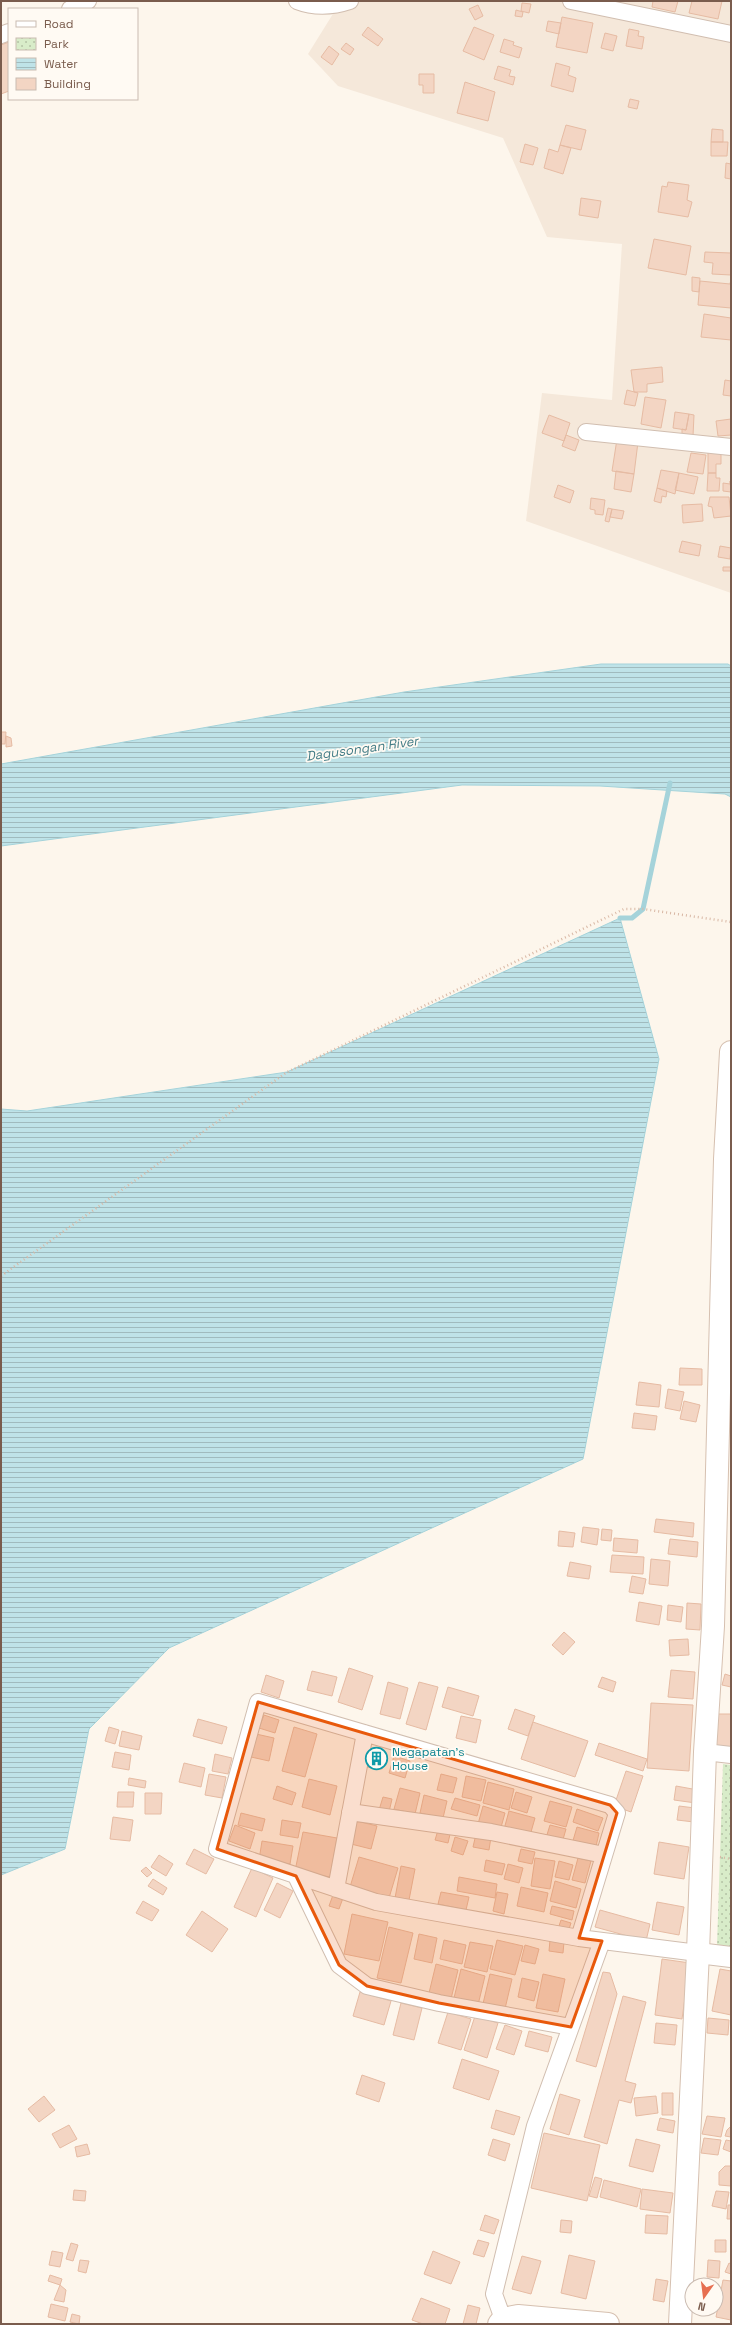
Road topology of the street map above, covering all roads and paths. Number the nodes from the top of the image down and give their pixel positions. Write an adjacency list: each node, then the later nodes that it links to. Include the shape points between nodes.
1 (88, 1): 5 (street)
2 (297, 1): 3 (street, via 308,6 335,6)
3 (350, 1)
4 (571, 1): 6 (street)
5 (72, 8)
6 (731, 34)
7 (586, 432): 8 (street)
8 (731, 447)
9 (731, 922): 11 (path, via 643,909 624,909 398,1018 287,1072)
10 (731, 1052): 13 (main road, via 725,1159 713,1626)
11 (1, 1276)
12 (365, 1733): 15 (street); 16 (street, via 610,1805 617,1813); 17 (street, via 258,1702 217,1849)
13 (705, 1752): 14 (street); 21 (main road)
14 (731, 1755)
15 (350, 1812): 16 (street, via 491,1832); 18 (street)
16 (604, 1855): 19 (street)
17 (296, 1876): 18 (street); 23 (street, via 339,1965 367,1986 439,2003)
18 (336, 1889): 19 (street, via 376,1902)
19 (579, 1938): 20 (street)
20 (602, 1941): 21 (street); 23 (street)
21 (698, 1953): 22 (street); 26 (main road)
22 (731, 1957)
23 (571, 2027): 24 (street, via 535,2126 494,2294)
24 (501, 2321): 25 (main road, via 518,2316)
25 (608, 2324)
26 (680, 2324)

